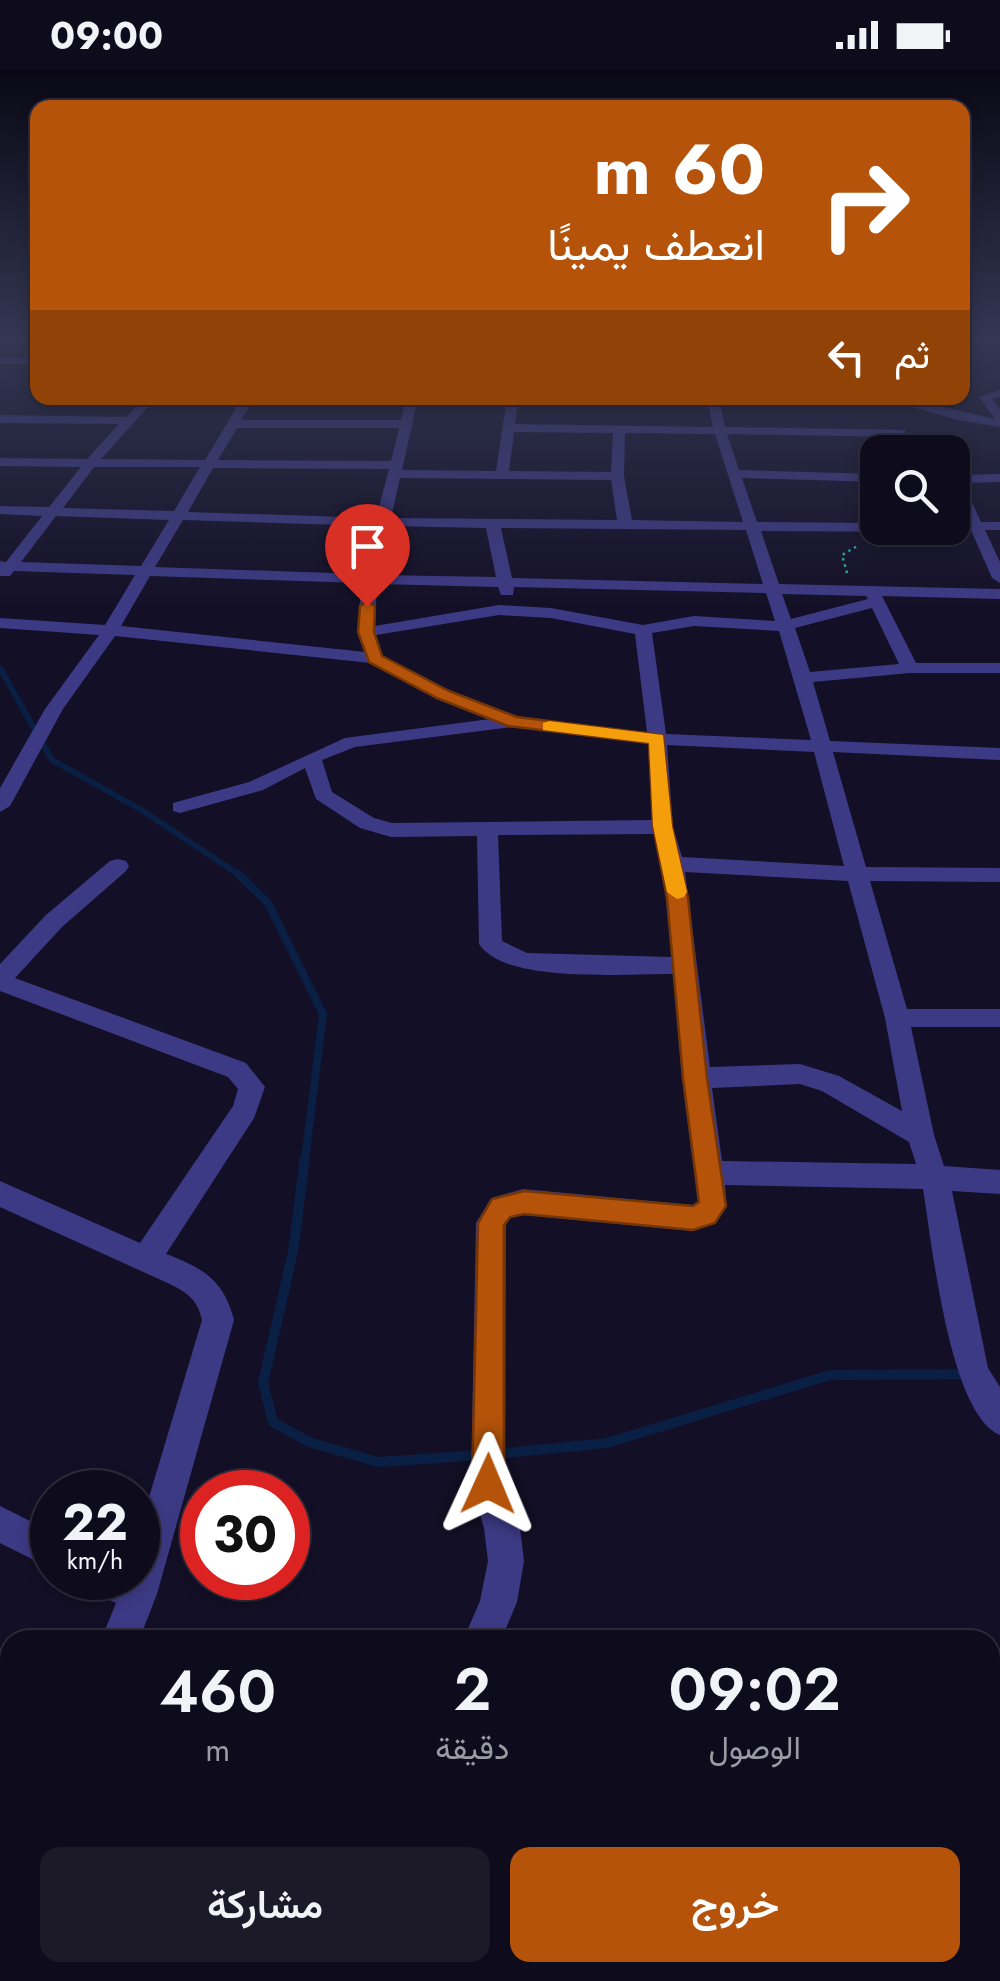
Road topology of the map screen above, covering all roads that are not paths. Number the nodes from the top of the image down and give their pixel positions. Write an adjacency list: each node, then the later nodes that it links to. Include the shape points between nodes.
1 (121, 430): 10 (street)
2 (230, 430): 11 (street)
3 (403, 430): 12 (street)
4 (510, 430): 13 (street)
5 (619, 430): 15 (street)
6 (628, 430): 7 (street)
7 (720, 432): 8 (street); 14 (street)
8 (902, 433)
9 (0, 462): 10 (street)
10 (91, 462): 11 (street); 20 (street)
11 (209, 463): 12 (street); 22 (street)
12 (396, 470): 13 (street); 23 (street)
13 (502, 474): 15 (street)
14 (736, 474): 16 (street); 29 (street)
15 (617, 476): 25 (street)
16 (860, 477)
17 (1000, 478): 18 (street)
18 (970, 479)
19 (0, 510): 20 (street)
20 (55, 510): 22 (street); 31 (street)
21 (970, 512): 27 (street)
22 (180, 513): 23 (street); 32 (street)
23 (379, 522): 24 (street); 34 (street)
24 (493, 524): 25 (street); 35 (street)
25 (625, 524): 29 (street)
26 (970, 526): 27 (street)
27 (977, 526): 28 (street); 33 (street)
28 (1000, 526)
29 (755, 528): 30 (street); 37 (street)
30 (860, 528)
31 (5, 566): 32 (street); 36 (street)
32 (144, 572): 34 (street); 43 (street)
33 (1000, 578)
34 (368, 579): 35 (street); 45 (street)
35 (505, 580): 37 (street); 40 (street)
36 (0, 582)
37 (771, 587): 38 (street); 42 (street)
38 (868, 594): 39 (street); 42 (street); 47 (street)
39 (1000, 594)
40 (510, 610): 44 (street); 45 (street)
41 (0, 624): 43 (street)
42 (784, 626): 44 (street, via 694,621); 49 (street)
43 (111, 629): 46 (street); 55 (street, via 54,709)
44 (642, 630): 51 (street)
45 (366, 632): 46 (street)
46 (375, 658): 50 (street, via 443,695)
47 (910, 668): 48 (street); 49 (street)
48 (1000, 668)
49 (803, 678): 52 (street)
50 (514, 722): 51 (street); 54 (street, via 384,735)
51 (657, 739): 52 (street); 57 (street)
52 (820, 748): 53 (street); 61 (street)
53 (1000, 754)
54 (312, 756): 56 (street, via 256,786); 58 (street, via 323,795 367,823 391,830)
55 (0, 806)
56 (180, 807)
57 (663, 826): 58 (street); 59 (street)
58 (488, 828): 63 (street, via 491,944 506,956)
59 (673, 864): 61 (street); 63 (street)
60 (118, 866): 64 (street, via 54,921)
61 (856, 874): 62 (street); 65 (street)
62 (1000, 874)
63 (686, 966): 67 (street)
64 (0, 981): 73 (street, via 236,1070 252,1087 246,1110)
65 (896, 1018): 66 (street); 68 (street)
66 (1000, 1018)
67 (695, 1078): 68 (street, via 800,1074 830,1083); 69 (street)
68 (920, 1135): 70 (street)
69 (707, 1173): 70 (street); 80 (street, via 713,1206 693,1218 524,1202 502,1207 491,1223 488,1484 506,1561)
70 (935, 1179): 71 (street); 74 (street, via 973,1374)
71 (1000, 1182)
72 (0, 1193): 73 (street)
73 (146, 1260): 75 (street, via 208,1288 218,1320)
74 (1000, 1418)
75 (160, 1479)
76 (0, 1524): 77 (street)
77 (30, 1540)
78 (121, 1600): 79 (street)
79 (120, 1630)
80 (486, 1630)

